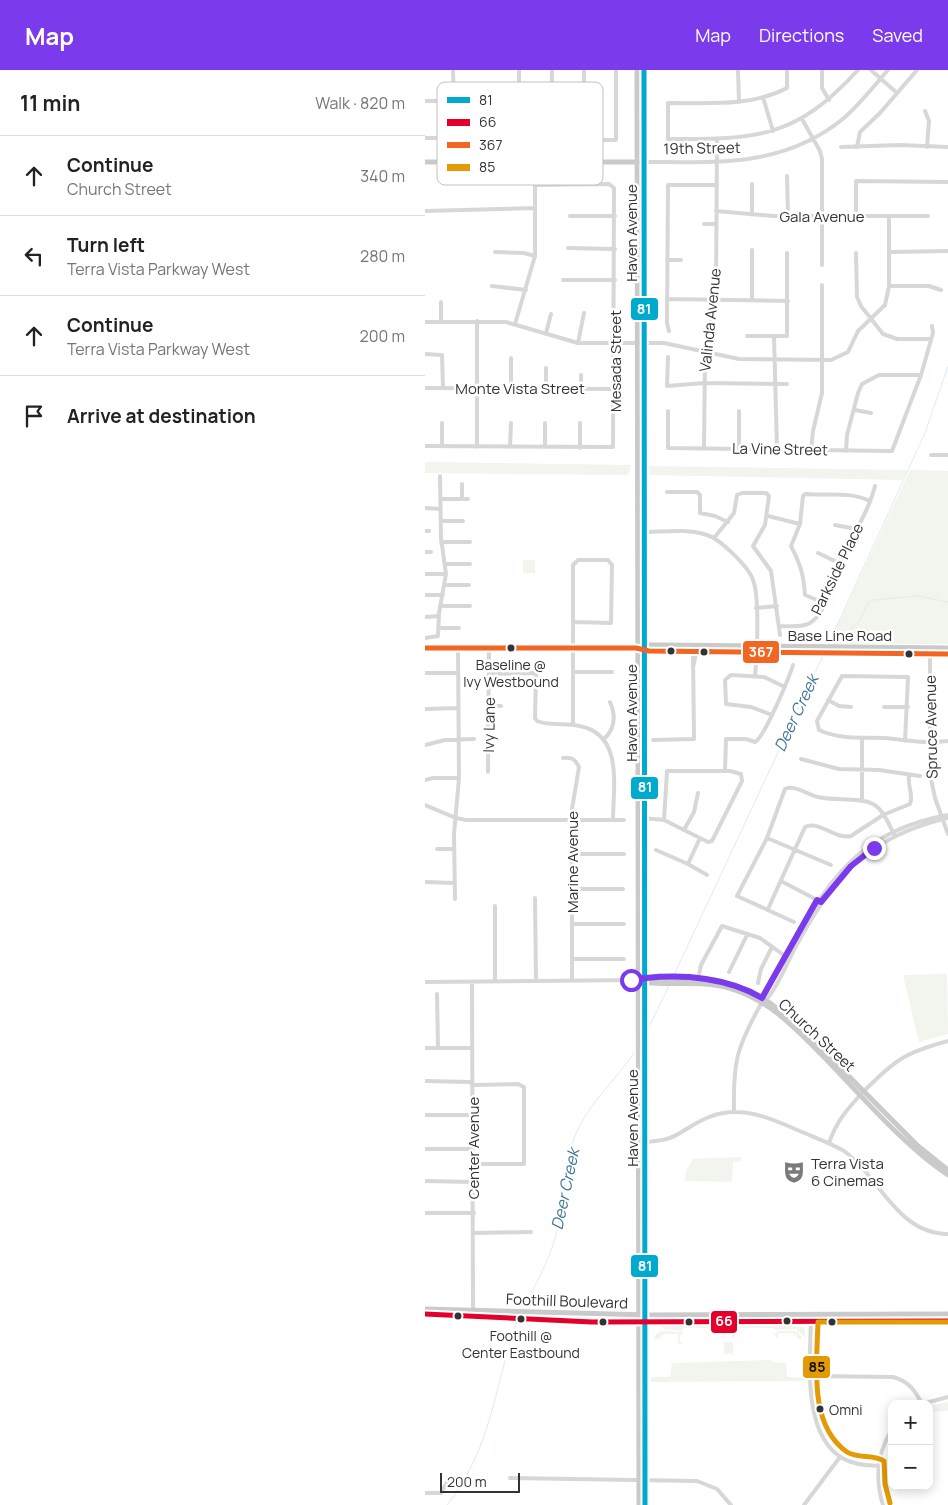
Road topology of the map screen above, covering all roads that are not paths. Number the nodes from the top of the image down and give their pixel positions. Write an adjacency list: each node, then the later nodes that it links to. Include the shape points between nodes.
1 (616, 70): 21 (street, via 616,140)
2 (637, 70): 27 (main road, Haven Avenue)
3 (644, 70): 27 (main road, Haven Avenue)
4 (738, 70): 15 (street)
5 (787, 70): 13 (street, via 787,88)
6 (822, 70): 14 (street, via 823,88)
7 (858, 70): 14 (street)
8 (871, 70): 11 (street)
9 (888, 70): 11 (street, 19th Street)
10 (917, 70): 12 (street)
11 (880, 79): 12 (street); 20 (street, 19th Street, via 845,116)
12 (897, 93): 23 (street, via 860,132)
13 (763, 97): 15 (street); 18 (street)
14 (829, 100): 17 (street)
15 (739, 102): 19 (street, via 668,102 668,138)
16 (925, 111): 24 (street, via 929,121)
17 (802, 119): 18 (street); 20 (street)
18 (773, 131): 19 (street, via 745,138)
19 (717, 139): 28 (street, Valinda Avenue)
20 (813, 139): 28 (street, 19th Street, via 792,149 758,158); 42 (street, via 822,159)
21 (603, 140)
22 (841, 147): 23 (street)
23 (857, 147): 24 (street, via 900,144)
24 (927, 147): 25 (street)
25 (948, 147)
26 (603, 162): 27 (main road, 19th Street)
27 (640, 162): 28 (street, 19th Street); 87 (main road, Haven Avenue)
28 (715, 162): 34 (street, Valinda Avenue)
29 (787, 176): 41 (street)
30 (948, 182): 43 (street, via 856,181)
31 (752, 184): 38 (street)
32 (535, 185): 35 (street)
33 (574, 185): 40 (street, Mesada Street, via 612,186)
34 (715, 185): 37 (street, Valinda Avenue); 57 (street, via 667,185)
35 (535, 208): 36 (street); 56 (street)
36 (425, 211)
37 (716, 211): 38 (street, Gala Avenue); 47 (street, Valinda Avenue)
38 (752, 215): 41 (street, Gala Avenue)
39 (569, 216): 40 (street)
40 (615, 216): 49 (street, Mesada Street)
41 (788, 216): 42 (street, Gala Avenue)
42 (822, 216): 43 (street, Gala Avenue); 59 (street)
43 (856, 216): 45 (street, Gala Avenue)
44 (928, 216): 45 (street, Gala Avenue)
45 (889, 217): 53 (street)
46 (703, 224): 47 (street)
47 (716, 224): 68 (street, Valinda Avenue)
48 (568, 248): 49 (street)
49 (615, 248): 61 (street, Mesada Street)
50 (752, 250): 69 (street)
51 (948, 251): 53 (street)
52 (495, 252): 56 (street)
53 (889, 252): 64 (street)
54 (787, 253): 70 (street)
55 (856, 254): 74 (street, via 856,293)
56 (535, 256): 65 (street)
57 (667, 260): 58 (street); 67 (street)
58 (681, 260)
59 (822, 265)
60 (563, 280): 61 (street)
61 (615, 280): 86 (street, Mesada Street)
62 (822, 285): 93 (street)
63 (492, 286): 65 (street)
64 (889, 286): 66 (street, via 929,286); 74 (street, via 885,305)
65 (526, 290): 78 (street)
66 (941, 290)
67 (667, 299): 68 (street); 80 (street)
68 (715, 299): 69 (street); 88 (street, Valinda Avenue)
69 (752, 300): 70 (street)
70 (788, 301): 83 (street, via 787,336)
71 (441, 302): 77 (street)
72 (584, 313): 85 (street)
73 (551, 314): 81 (street)
74 (871, 319): 84 (street, via 888,337); 93 (street, via 858,331 848,352)
75 (477, 321): 77 (street); 78 (street); 105 (street)
76 (425, 322): 77 (street)
77 (441, 322)
78 (515, 324): 81 (street)
79 (932, 326): 84 (street)
80 (669, 331)
81 (546, 333): 85 (street)
82 (747, 336): 83 (street)
83 (774, 336): 92 (street)
84 (931, 339): 96 (street)
85 (578, 343): 86 (street)
86 (613, 343): 87 (street); 106 (street, Mesada Street)
87 (640, 343): 88 (street, via 673,344); 145 (main road, Haven Avenue); 146 (main road, Haven Avenue)
88 (705, 351): 92 (street, via 739,359); 97 (street, Valinda Avenue)
89 (425, 354): 101 (street, via 442,355)
90 (668, 357): 97 (street, via 667,386)
91 (511, 358): 102 (street)
92 (774, 360): 93 (street); 98 (street)
93 (823, 360): 124 (street, via 822,393)
94 (546, 368): 103 (street)
95 (581, 375): 104 (street)
96 (921, 375): 107 (street, via 879,375 862,384); 125 (street, La Vine Street, via 892,451)
97 (704, 383): 98 (street); 121 (street, Valinda Avenue)
98 (774, 383): 99 (street); 123 (street)
99 (787, 384)
100 (425, 388): 101 (street, Monte Vista Street)
101 (443, 388): 105 (street, Monte Vista Street)
102 (511, 388): 103 (street, Monte Vista Street); 105 (street, Monte Vista Street)
103 (546, 388): 104 (street, Monte Vista Street)
104 (581, 388): 106 (street, Monte Vista Street)
105 (477, 389): 117 (street)
106 (614, 389): 120 (street, Mesada Street, via 613,448)
107 (855, 410): 110 (street); 125 (street)
108 (667, 411): 121 (street, La Vine Street, via 667,448)
109 (739, 411): 122 (street)
110 (871, 413)
111 (442, 423): 116 (street)
112 (511, 423): 118 (street)
113 (545, 423): 119 (street)
114 (580, 423): 120 (street)
115 (425, 446): 116 (street)
116 (442, 446): 117 (street)
117 (477, 447): 118 (street)
118 (510, 447): 119 (street)
119 (545, 447): 120 (street)
120 (579, 448)
121 (704, 448): 122 (street, La Vine Street)
122 (739, 448): 123 (street, La Vine Street)
123 (777, 449): 124 (street, La Vine Street)
124 (811, 450): 125 (street, La Vine Street)
125 (846, 451)
126 (931, 455): 127 (street)
127 (948, 455)
128 (440, 476): 132 (street)
129 (462, 484): 133 (street)
130 (875, 486): 135 (street, Parkside Place)
131 (667, 492): 141 (street, via 697,492 700,495 700,513)
132 (441, 499): 133 (street); 137 (street)
133 (462, 499): 134 (street)
134 (468, 499)
135 (870, 501): 142 (street, via 844,494 805,494); 144 (street, Parkside Place)
136 (425, 508): 137 (street)
137 (441, 509): 139 (street)
138 (768, 516): 141 (street, via 769,496 766,493 742,493 737,495 734,513); 142 (street); 165 (street, via 753,546 771,571)
139 (441, 521): 140 (street); 148 (street)
140 (463, 521)
141 (728, 522): 147 (street)
142 (800, 524): 162 (street, via 791,546 804,577 805,595)
143 (835, 525): 144 (street)
144 (857, 529): 153 (street, Parkside Place)
145 (637, 532): 146 (street); 179 (main road, Haven Avenue)
146 (643, 532): 147 (street, via 695,533); 180 (main road, Haven Avenue)
147 (714, 538): 166 (street, via 750,573 755,585)
148 (441, 542): 149 (street); 154 (street)
149 (470, 542)
150 (425, 552): 151 (street)
151 (431, 552)
152 (818, 554): 153 (street)
153 (839, 563): 162 (street, Parkside Place)
154 (445, 564): 155 (street); 157 (street)
155 (470, 564)
156 (425, 574): 157 (street)
157 (446, 574): 158 (street)
158 (445, 585): 159 (street); 161 (street)
159 (469, 585)
160 (425, 595): 161 (street)
161 (443, 595): 163 (street)
162 (824, 603): 170 (street, Parkside Place, via 810,622)
163 (440, 606): 164 (street); 168 (street)
164 (470, 606)
165 (777, 606): 166 (street); 170 (street)
166 (755, 608): 182 (street)
167 (425, 616): 168 (street)
168 (439, 616): 171 (street)
169 (574, 622): 169 (street, via 575,562 608,560 611,562 611,622); 178 (street)
170 (779, 626): 173 (street)
171 (439, 628): 172 (street); 174 (street, via 436,638)
172 (459, 628)
173 (779, 635)
174 (425, 638)
175 (425, 648): 176 (main road, Base Line Road)
176 (457, 648): 177 (main road, Base Line Road); 190 (street)
177 (489, 648): 178 (main road, Base Line Road); 191 (street, Ivy Lane)
178 (573, 648): 179 (main road, Base Line Road); 187 (street)
179 (636, 648): 180 (main road, Base Line Road); 229 (main road, Haven Avenue)
180 (644, 648): 182 (main road, Base Line Road, via 660,645); 184 (main road, Base Line Road, via 649,651); 229 (main road, Haven Avenue)
181 (948, 648): 183 (main road, Base Line Road)
182 (755, 650): 183 (main road, Base Line Road, via 826,647); 183 (main road, Base Line Road, via 823,654); 184 (main road, Base Line Road); 192 (street)
183 (930, 651): 185 (main road, Base Line Road); 212 (street, Spruce Avenue)
184 (695, 652): 209 (street, via 694,739)
185 (948, 654)
186 (793, 665): 193 (street)
187 (573, 672): 188 (street); 204 (street)
188 (612, 672)
189 (425, 673): 190 (street)
190 (458, 673): 201 (street)
191 (489, 674): 196 (street, Ivy Lane); 204 (street, via 536,674 537,721)
192 (755, 676): 193 (street); 203 (street, via 727,676 726,704 751,707)
193 (785, 687): 203 (street)
194 (827, 700): 198 (street); 200 (street, via 842,676 908,677); 205 (street, via 817,727 836,736)
195 (610, 702): 208 (street, via 613,726)
196 (489, 706): 197 (street); 218 (street, Ivy Lane)
197 (501, 706)
198 (851, 707)
199 (884, 707): 200 (street)
200 (908, 707): 210 (street)
201 (458, 708): 202 (street); 206 (street)
202 (425, 709)
203 (772, 715): 217 (street, via 757,742 726,738)
204 (573, 725): 208 (street, via 585,727)
205 (862, 738): 210 (street); 216 (street)
206 (459, 739): 207 (street); 213 (street); 221 (street)
207 (474, 739)
208 (604, 739): 232 (street, via 613,758)
209 (653, 740)
210 (905, 741): 212 (street)
211 (948, 741): 212 (street)
212 (930, 742): 230 (street, Spruce Avenue, via 931,782)
213 (425, 745)
214 (563, 758): 231 (street, Marine Avenue, via 571,758 579,767)
215 (801, 759): 216 (street, via 839,770)
216 (862, 770): 219 (street, via 886,770); 224 (street)
217 (725, 771): 234 (street, via 667,771); 238 (street, via 743,777 712,841)
218 (488, 772)
219 (909, 775): 220 (street); 226 (street, via 912,802)
220 (920, 776)
221 (459, 778): 222 (street); 228 (street)
222 (425, 780)
223 (698, 793): 235 (street, via 694,812)
224 (862, 800): 226 (street, via 875,805); 239 (street, via 826,798 788,787 777,807)
225 (425, 805): 228 (street)
226 (883, 814): 236 (street); 243 (street, via 848,837 808,825)
227 (948, 816): 230 (street)
228 (456, 818): 231 (street); 241 (street)
229 (640, 818): 234 (street); 271 (main road, Haven Avenue); 272 (main road, Haven Avenue)
230 (942, 818): 236 (street, via 914,823); 237 (street, Spruce Avenue)
231 (572, 820): 232 (street); 244 (street, Marine Avenue)
232 (613, 820): 233 (street)
233 (624, 820)
234 (664, 820): 235 (street)
235 (684, 830): 238 (street)
236 (894, 834): 256 (street, via 851,866)
237 (948, 834)
238 (700, 838): 246 (street)
239 (767, 838): 243 (street); 258 (street, via 737,896)
240 (437, 849): 241 (street)
241 (454, 849): 251 (street)
242 (655, 850): 246 (street)
243 (795, 850): 247 (street); 249 (street)
244 (572, 854): 245 (street); 252 (street, Marine Avenue)
245 (624, 854)
246 (689, 864): 248 (street)
247 (831, 865)
248 (707, 875)
249 (781, 881): 256 (street); 258 (street)
250 (425, 882): 251 (street)
251 (454, 883): 255 (street)
252 (572, 889): 253 (street); 260 (street, Marine Avenue)
253 (623, 889)
254 (535, 898): 269 (street)
255 (455, 899)
256 (819, 901): 264 (street); 278 (street)
257 (495, 906): 268 (street)
258 (768, 909): 259 (street)
259 (794, 922)
260 (572, 924): 261 (street); 265 (street, Marine Avenue)
261 (624, 924)
262 (747, 935): 263 (street, via 760,938); 267 (street); 273 (street, via 722,926 701,965)
263 (772, 948): 264 (street); 276 (street)
264 (785, 956): 278 (street)
265 (572, 959): 266 (street); 270 (street, Marine Avenue)
266 (624, 959)
267 (729, 972)
268 (495, 980): 269 (street, Church Street); 275 (street, Church Street)
269 (536, 980): 270 (street, Church Street)
270 (572, 980): 271 (street, Church Street)
271 (637, 980): 272 (main road, Church Street); 289 (main road, Haven Avenue)
272 (644, 980): 273 (main road, Church Street); 290 (main road, Haven Avenue)
273 (697, 981): 278 (main road, Church Street, via 729,983)
274 (425, 982): 275 (street, Church Street)
275 (472, 982): 282 (street, Center Avenue)
276 (758, 983)
277 (437, 994): 281 (street)
278 (764, 1000): 285 (main road, Church Street, via 799,1026); 286 (street, via 736,1057)
279 (948, 1041): 285 (street, via 899,1059)
280 (425, 1048): 281 (street)
281 (438, 1048): 282 (street)
282 (472, 1048): 284 (street, Center Avenue)
283 (425, 1081): 284 (street, via 470,1082)
284 (473, 1085): 288 (street, Center Avenue); 294 (street, via 518,1084 524,1087 524,1164)
285 (862, 1093): 291 (street, via 841,1118); 295 (main road, Church Street); 296 (main road, Church Street, via 918,1151)
286 (734, 1112): 290 (street, via 709,1117 671,1139); 291 (street, via 764,1116)
287 (425, 1115): 288 (street)
288 (473, 1115): 293 (street, Center Avenue)
289 (637, 1142): 290 (street); 309 (main road, Haven Avenue)
290 (645, 1142): 310 (main road, Haven Avenue)
291 (829, 1143): 303 (street, via 855,1160 913,1225 931,1233)
292 (425, 1149): 293 (street)
293 (473, 1149): 294 (street, Center Avenue)
294 (473, 1164): 298 (street, Center Avenue)
295 (948, 1170)
296 (948, 1175)
297 (425, 1182): 298 (street)
298 (473, 1182): 300 (street, Center Avenue)
299 (425, 1213): 300 (street)
300 (473, 1213): 302 (street, Center Avenue)
301 (531, 1232): 302 (street)
302 (474, 1233): 305 (street, Center Avenue)
303 (948, 1234)
304 (425, 1309): 305 (main road, Foothill Boulevard)
305 (473, 1313): 306 (main road, Foothill Boulevard); 309 (main road, Foothill Boulevard); 311 (main road, Foothill Boulevard, via 577,1321)
306 (425, 1314)
307 (811, 1314): 308 (main road, Foothill Boulevard); 310 (main road, Foothill Boulevard); 314 (street)
308 (948, 1314)
309 (638, 1315): 310 (main road, Foothill Boulevard); 311 (main road, Haven Avenue)
310 (645, 1315): 313 (main road, Haven Avenue)
311 (638, 1321): 313 (main road, Foothill Boulevard); 324 (main road, Haven Avenue)
312 (948, 1321): 314 (main road, Foothill Boulevard)
313 (645, 1322): 314 (main road, Foothill Boulevard); 325 (main road, Haven Avenue)
314 (811, 1322): 315 (street)
315 (811, 1376): 317 (street, via 893,1377 904,1380); 320 (street, via 817,1423 827,1443)
316 (948, 1397): 318 (street)
317 (920, 1400)
318 (933, 1401)
319 (888, 1437): 321 (street)
320 (840, 1456): 321 (street, via 856,1464); 330 (street)
321 (878, 1466): 331 (street)
322 (510, 1478): 324 (street)
323 (448, 1480): 326 (street, via 441,1493)
324 (639, 1481): 325 (street); 327 (main road, Haven Avenue)
325 (645, 1481): 328 (main road, Haven Avenue); 329 (street, via 697,1481 717,1490)
326 (425, 1493)
327 (639, 1505)
328 (645, 1505)
329 (731, 1505)
330 (804, 1505)
331 (883, 1505)

